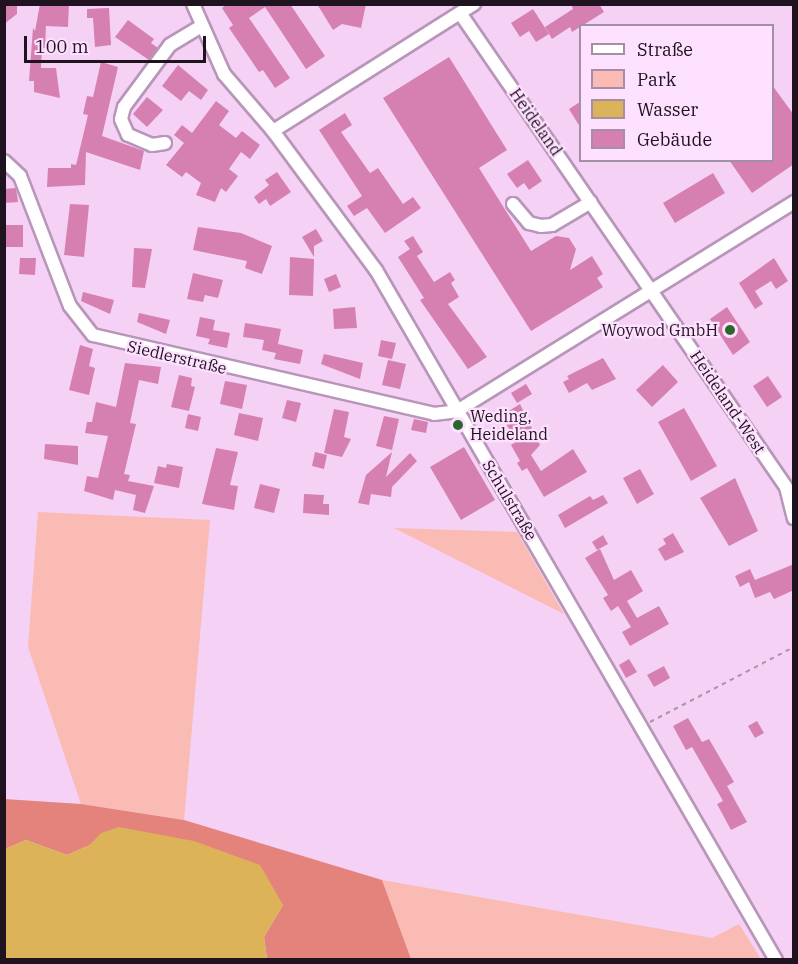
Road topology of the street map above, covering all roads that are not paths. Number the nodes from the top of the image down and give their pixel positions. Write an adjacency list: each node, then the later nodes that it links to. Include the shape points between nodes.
1 (193, 4): 4 (street, Schulstraße)
2 (474, 4): 3 (street)
3 (460, 13): 5 (street); 8 (street, Heideland)
4 (202, 26): 5 (street, Schulstraße, via 224,74); 6 (street, via 170,45 130,97 123,113 123,128 128,135 152,145)
5 (273, 131): 12 (street, Schulstraße, via 376,270)
6 (165, 143)
7 (4, 161): 12 (street, Siedlerstraße, via 20,176 70,306 93,335 423,411)
8 (591, 202): 10 (street, via 552,225 541,226 529,223); 11 (street, Heideland)
9 (794, 202): 11 (street)
10 (513, 204)
11 (652, 291): 12 (street); 13 (street, Heideland-West, via 786,486)
12 (457, 411): 14 (street, Schulstraße)
13 (794, 518)
14 (776, 960)

